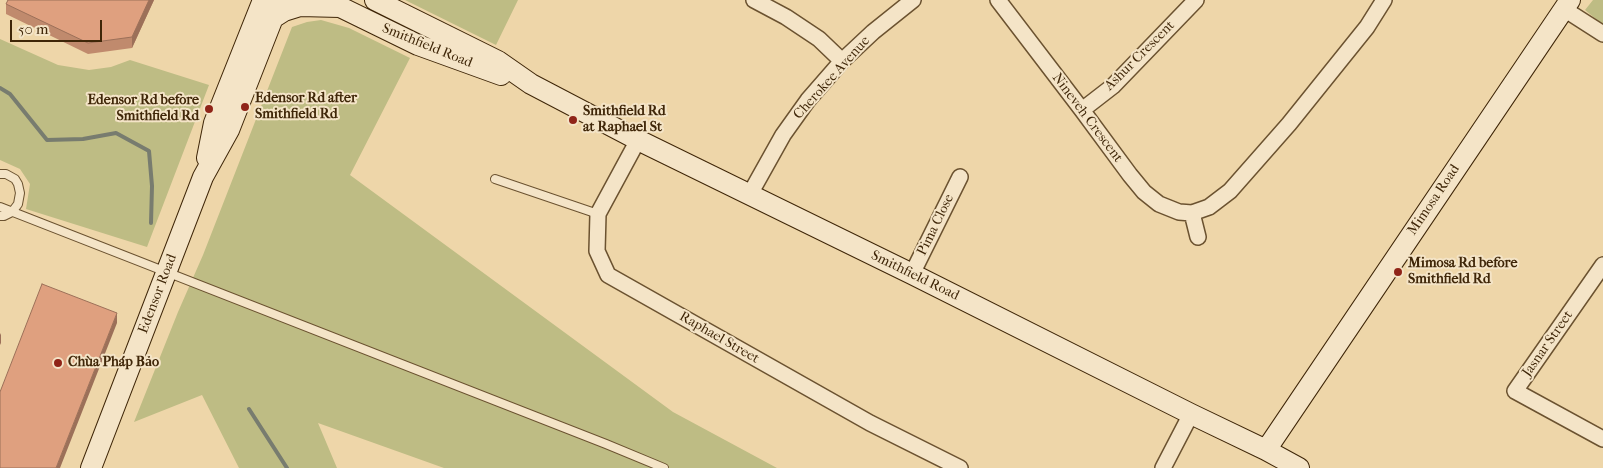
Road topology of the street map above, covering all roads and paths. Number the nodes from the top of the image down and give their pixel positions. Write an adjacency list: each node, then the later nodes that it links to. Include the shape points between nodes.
1 (263, 0): 17 (main road, Edensor Road, via 214,123)
2 (375, 0): 13 (main road, Smithfield Road, via 498,61)
3 (754, 0): 12 (street, via 819,38)
4 (913, 0): 12 (street, Cherokee Avenue)
5 (998, 0): 14 (street, Nineveh Crescent)
6 (1196, 0): 14 (street, Ashur Crescent, via 1112,86)
7 (1384, 0): 23 (street, via 1367,27 1307,102 1230,191 1209,207)
8 (333, 4): 10 (main road, via 300,6 284,11); 13 (main road, Smithfield Road, via 426,48)
9 (1567, 5): 11 (street); 32 (main road, Mimosa Road)
10 (277, 9): 17 (main road, Edensor Road, via 229,130)
11 (1603, 34)
12 (842, 61): 20 (street, Cherokee Avenue, via 791,123)
13 (531, 84): 15 (main road, Smithfield Road)
14 (1082, 110): 23 (street, Nineveh Crescent, via 1144,192 1159,204)
15 (638, 140): 20 (main road, Smithfield Road); 24 (street, Raphael Street)
16 (0, 174): 22 (lane, via 10,176 20,188 19,199)
17 (203, 177): 28 (main road, Edensor Road)
18 (960, 177): 29 (street, Pima Close)
19 (495, 179): 24 (lane)
20 (750, 194): 29 (main road, Smithfield Road)
21 (0, 208): 22 (lane)
22 (12, 212): 25 (lane); 28 (lane)
23 (1192, 213): 26 (street)
24 (598, 214): 35 (street, Raphael Street, via 597,251 608,275 870,424)
25 (0, 216)
26 (1198, 237)
27 (1603, 265): 31 (street, Jasnar Street, via 1515,391)
28 (166, 272): 33 (main road, Edensor Road); 34 (lane)
29 (912, 274): 30 (main road, Smithfield Road)
30 (1191, 414): 32 (main road, Smithfield Road); 36 (street)
31 (1603, 439)
32 (1266, 450): 37 (main road, Smithfield Road)
33 (91, 468)
34 (664, 468)
35 (960, 468)
36 (1163, 468)
37 (1299, 468)

